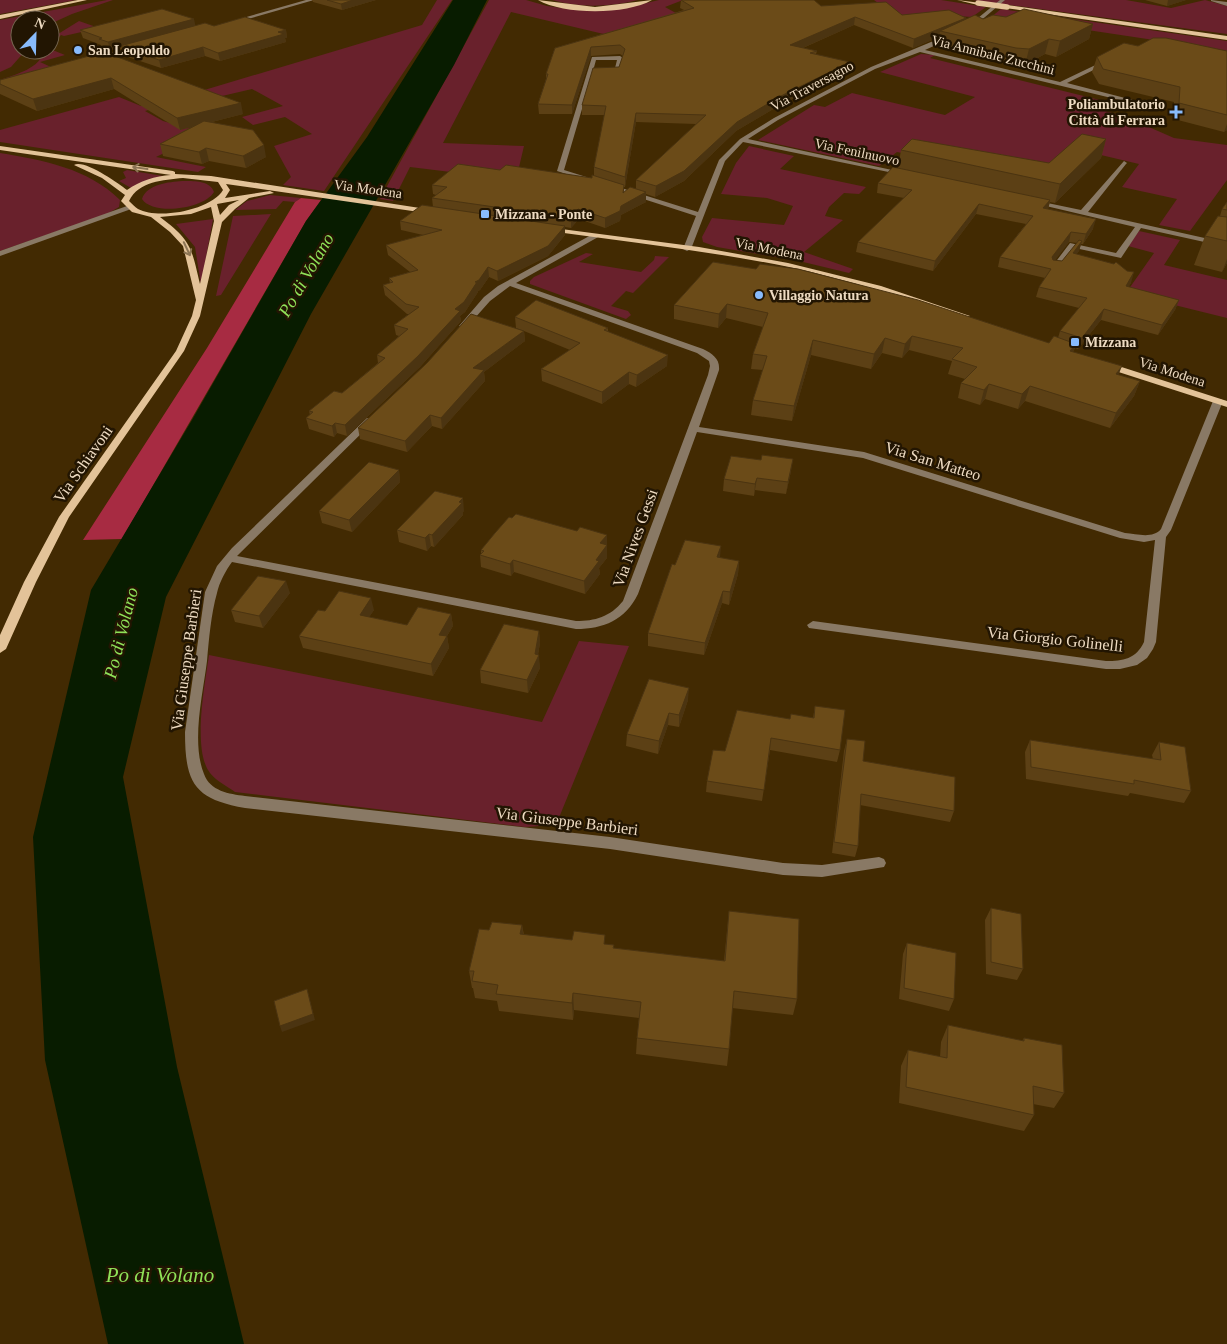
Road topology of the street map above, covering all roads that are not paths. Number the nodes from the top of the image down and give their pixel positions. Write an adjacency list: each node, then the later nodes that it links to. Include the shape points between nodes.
1 (85, 0): 9 (main road)
2 (312, 0): 10 (street)
3 (540, 0): 4 (main road, via 562,6 597,8)
4 (650, 0)
5 (959, 0): 11 (main road, bridge)
6 (1003, 0): 13 (street, Via Traversagno, via 969,28)
7 (1213, 0): 8 (street)
8 (1227, 4)
9 (0, 16)
10 (226, 23)
11 (1227, 38)
12 (144, 45): 15 (street)
13 (920, 50): 17 (street, Via Annibale Zucchini); 19 (street, Via Traversagno, via 873,68 825,92)
14 (1113, 58): 17 (street, Via Annibale Zucchini)
15 (91, 60)
16 (590, 74): 16 (street, via 594,58 620,58 616,74); 35 (street, via 560,171)
17 (1061, 84): 18 (street, Via Annibale Zucchini)
18 (1153, 106)
19 (742, 140): 24 (street, Via Fenilnuovo); 35 (street, Via Traversagno, via 722,160)
20 (0, 148): 21 (main road, Via Modena)
21 (51, 156): 23 (main road, Via Modena, one-way to 21); 28 (main road, Via Modena, via 94,172)
22 (1124, 163): 32 (street)
23 (188, 175): 25 (main road, Via Modena); 28 (main road, Via Modena, via 151,181)
24 (911, 176)
25 (221, 181): 26 (main road, Via Modena); 30 (main road, via 227,190)
26 (290, 191): 27 (main road, Via Modena); 34 (main road, Via Modena)
27 (265, 193): 30 (main road, Via Modena); 36 (main road, Via Modena, via 239,202)
28 (128, 194): 31 (main road, via 125,201)
29 (1026, 201): 32 (street)
30 (217, 202): 33 (main road, Via Modena, via 186,213); 36 (main road, Via Schiavoni)
31 (130, 208): 33 (main road, Via Modena); 42 (street)
32 (1083, 213): 37 (street)
33 (153, 214): 45 (main road, Via Schiavoni, one-way to 45, via 187,246)
34 (446, 214)
35 (701, 215): 41 (street, Via Traversagno)
36 (218, 221): 45 (main road, Via Schiavoni)
37 (1140, 225): 40 (street); 43 (street, via 1118,256 1073,245)
38 (543, 228): 39 (main road, Via Modena)
39 (596, 236): 41 (main road, Via Modena); 44 (street)
40 (1227, 245)
41 (687, 249): 46 (main road, Via Modena, via 779,264 857,282)
42 (0, 254)
43 (1055, 268)
44 (509, 283): 47 (street, via 487,299); 51 (street, Via Nives Gessi, via 691,347 711,357 716,364)
45 (199, 302): 55 (main road, Via Schiavoni, via 194,324 180,351 60,524)
46 (972, 318)
47 (456, 334)
48 (1097, 362): 49 (main road, Via Modena)
49 (1223, 402): 52 (street, Via Giorgio Golinelli, via 1166,530)
50 (378, 412): 53 (street, Via Giuseppe Barbieri)
51 (692, 429): 52 (street, Via San Matteo, via 864,455 1124,536 1144,539); 53 (street, Via Nives Gessi, via 629,601 616,616 598,624 565,624)
52 (1160, 536): 54 (street, Via Giorgio Golinelli, via 1150,642 1142,657 1128,664 1106,665)
53 (229, 558): 56 (street, Via Giuseppe Barbieri, via 211,592 192,732 197,776 212,793 245,802 610,843 783,869 822,871)
54 (813, 625)
55 (0, 649)
56 (879, 863)

